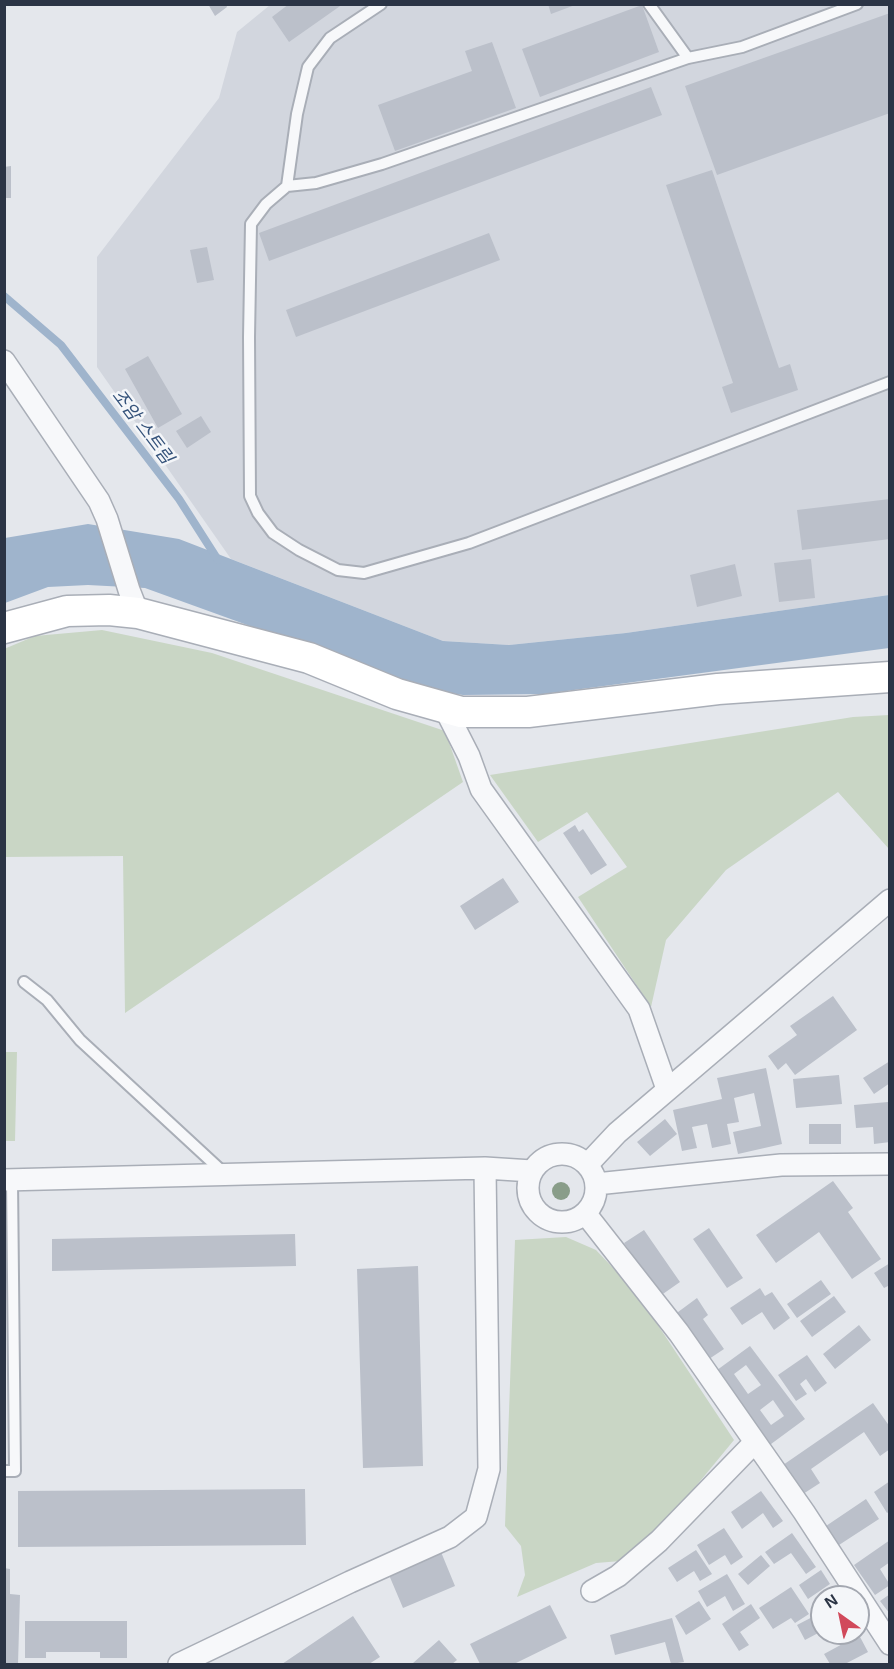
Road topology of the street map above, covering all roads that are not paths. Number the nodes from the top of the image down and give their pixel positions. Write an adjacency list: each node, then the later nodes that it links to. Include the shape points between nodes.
1 (381, 4): 5 (lane, via 330,38 308,67)
2 (649, 4): 4 (lane)
3 (857, 4): 4 (lane, via 742,46)
4 (688, 58): 5 (lane, via 382,164 316,183)
5 (287, 186): 7 (lane, via 251,224 250,496 273,533 338,570 364,573 469,543)
6 (4, 361): 8 (street, via 99,501)
7 (890, 382)
8 (133, 602): 9 (street, via 109,610 67,611); 11 (street, via 309,658 397,694)
9 (4, 628)
10 (890, 676): 11 (street, via 718,689 528,712 461,712)
11 (444, 707): 14 (street, via 481,789 639,1009)
12 (890, 900): 14 (street)
13 (24, 982): 18 (lane, via 47,1000 80,1040)
14 (667, 1089): 19 (street, via 617,1132)
15 (890, 1164): 19 (street)
16 (485, 1168): 17 (street); 18 (street); 26 (street, via 489,1469 476,1517 450,1537)
17 (532, 1171): 19 (street, via 558,1154 579,1158); 21 (street, via 528,1192 545,1218 566,1222)
18 (225, 1174): 20 (street)
19 (592, 1174): 21 (street, via 592,1204)
20 (8, 1180): 23 (lane, via 15,1471)
21 (585, 1213): 22 (street, via 679,1333)
22 (755, 1442): 24 (street, via 659,1541 618,1576); 25 (street)
23 (4, 1471)
24 (592, 1591)
25 (890, 1644)
26 (179, 1665)

